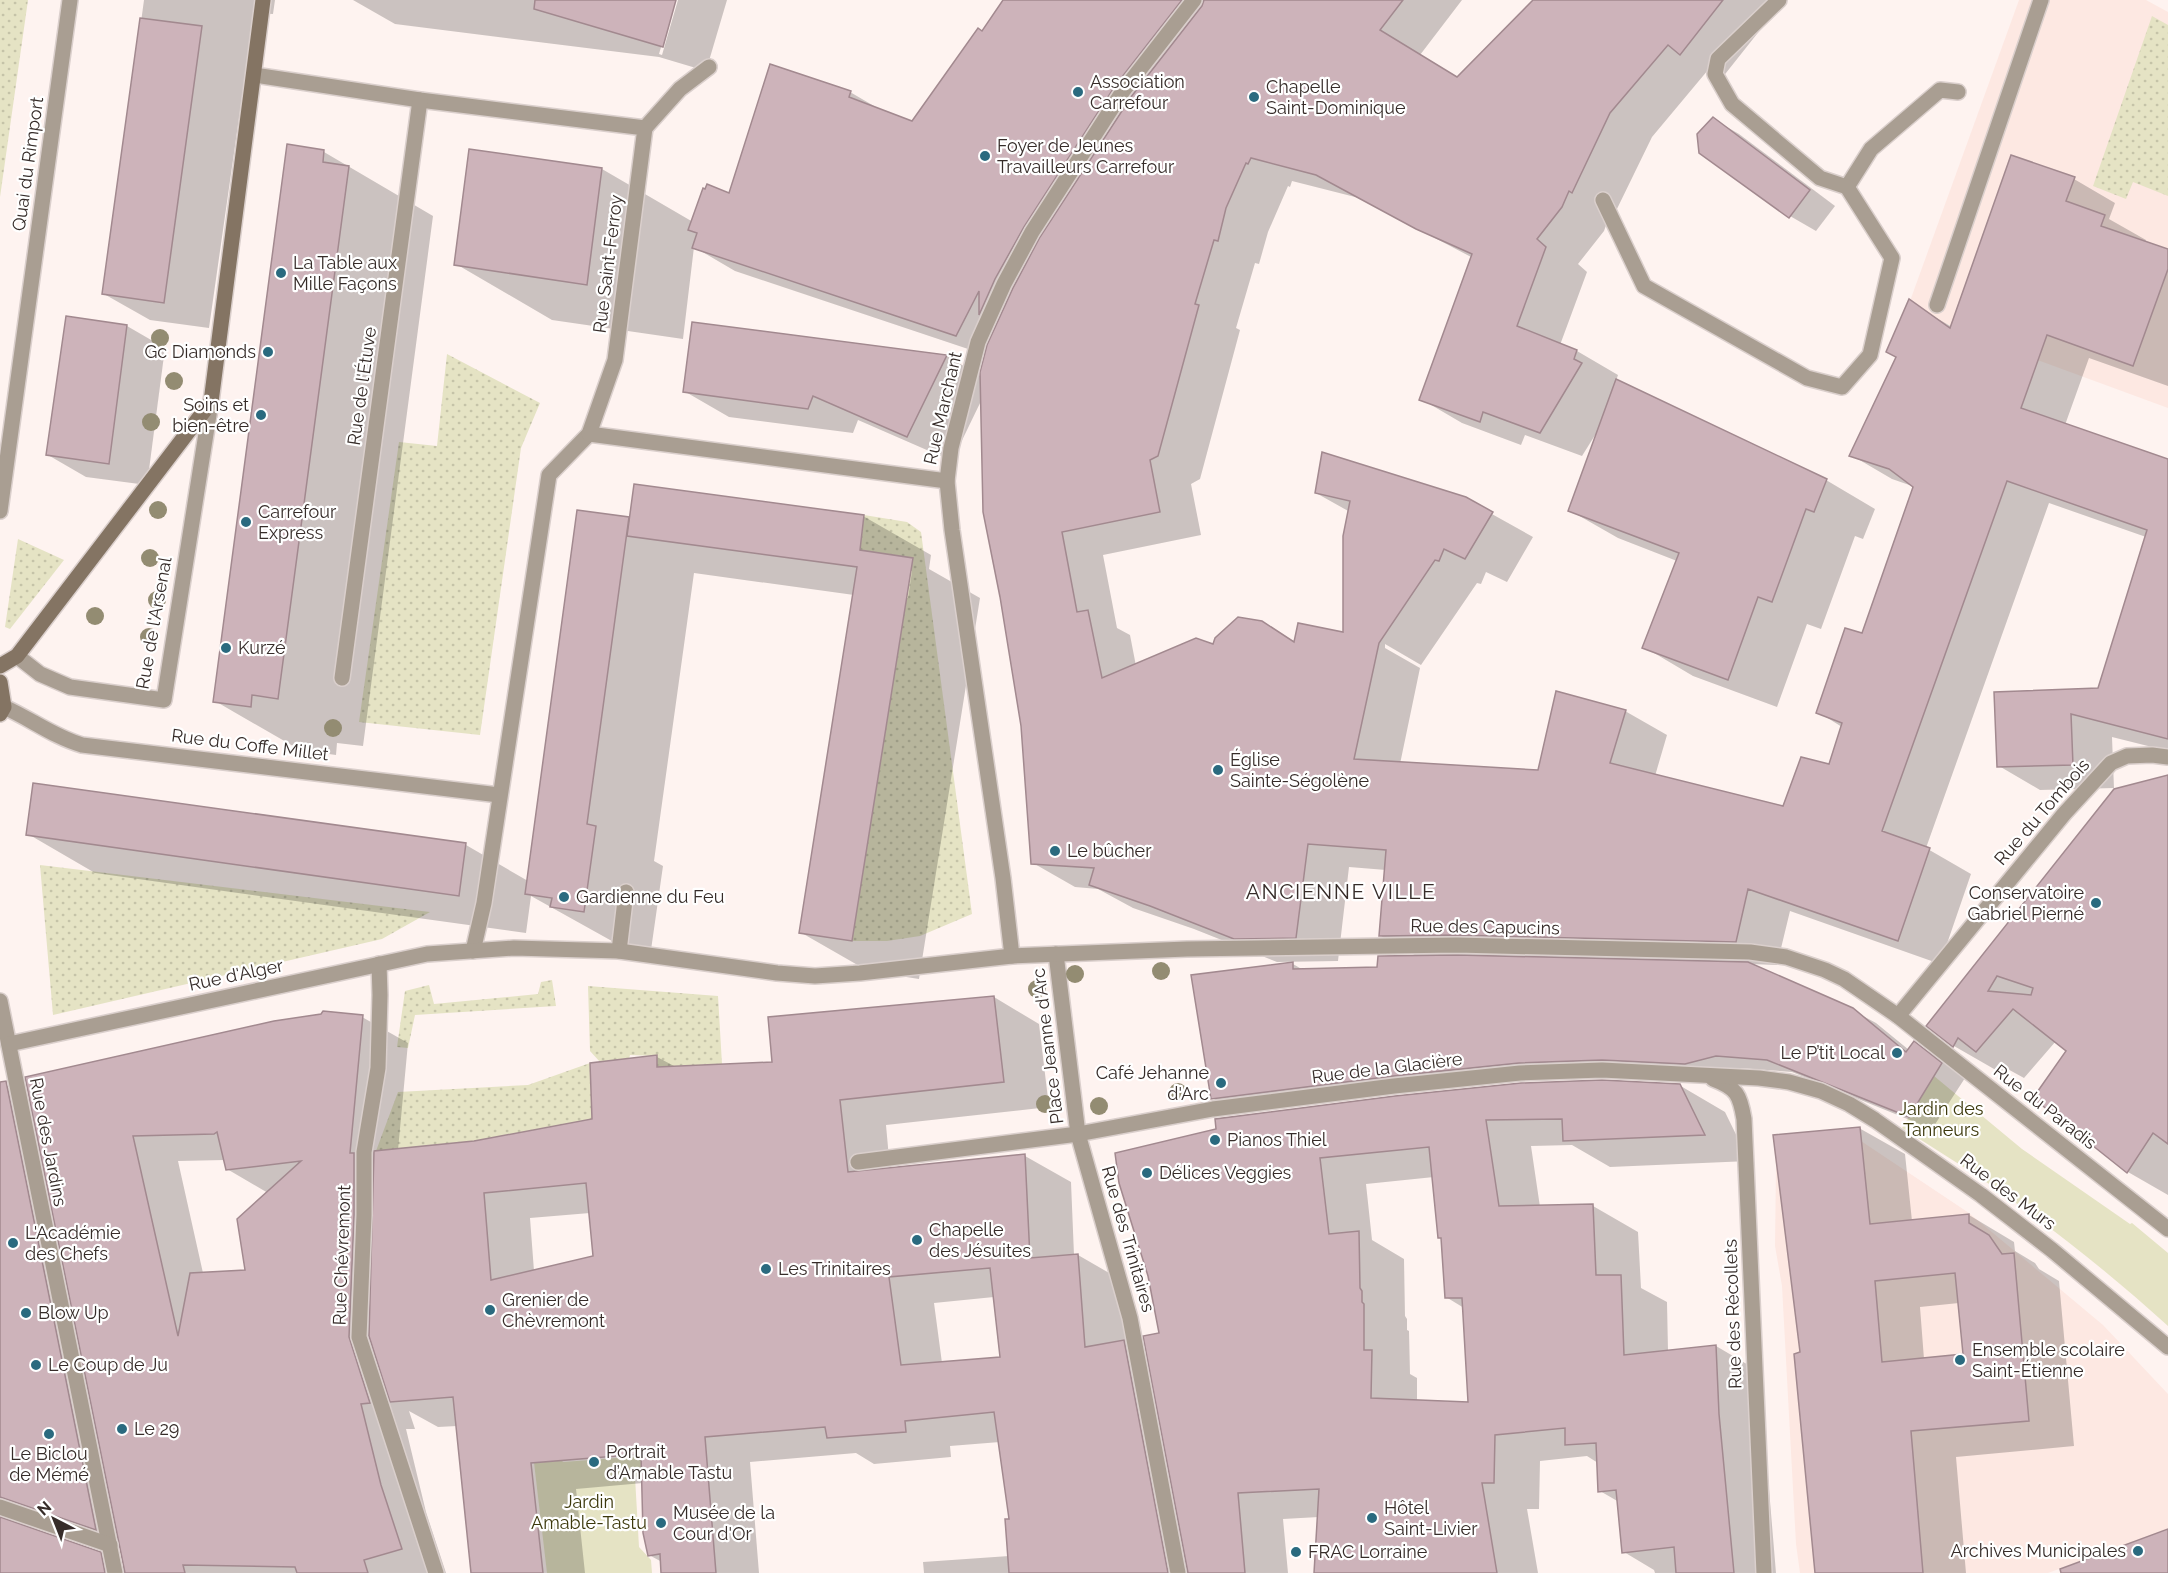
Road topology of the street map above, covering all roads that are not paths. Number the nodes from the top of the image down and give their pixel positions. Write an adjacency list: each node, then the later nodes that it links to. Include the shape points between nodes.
1 (70, 0): 17 (street, Quai du Rimport)
2 (263, 0): 7 (street, Rue de l'Arsenal)
3 (1194, 0): 16 (street, Rue Marchant, via 1123,91 1032,232 1004,284 978,342 951,448)
4 (1779, 0): 11 (street, via 1718,59 1715,74 1732,104 1821,178)
5 (2042, 0): 13 (street)
6 (709, 67): 10 (street, via 680,89)
7 (254, 75): 9 (street); 14 (street, Rue de l'Arsenal)
8 (1958, 92): 11 (street, via 1940,90 1871,149)
9 (420, 99): 10 (street); 20 (street, Rue de l'Étuve)
10 (645, 128): 15 (street, Rue Saint-Ferroy, via 615,360)
11 (1846, 187): 12 (street, via 1892,258 1870,355 1842,387 1807,378 1644,286)
12 (1603, 200)
13 (1937, 305)
14 (211, 402): 18 (street, Rue de l'Arsenal); 18 (street, Rue de l'Arsenal, via 164,699 70,687 40,675)
15 (589, 434): 16 (street); 24 (street, via 549,475)
16 (947, 481): 29 (street, Rue Marchant)
17 (0, 511)
18 (17, 656): 19 (street, Rue de l'Arsenal)
19 (0, 666)
20 (342, 678)
21 (0, 682): 22 (street)
22 (2, 711): 24 (street, Rue du Coffe Millet, via 31,720 61,739 82,745)
23 (2168, 757): 32 (street, Rue du Tombois, via 2127,756 2111,763 2064,814)
24 (499, 795): 26 (street)
25 (626, 892): 27 (street)
26 (473, 951): 27 (street, Rue d'Alger); 30 (street, Rue d'Alger, via 427,954)
27 (619, 951): 29 (street, Rue des Capucins, via 815,976)
28 (1056, 954): 29 (street, Rue des Capucins); 32 (street, Rue des Capucins, via 1457,945 1750,952 1786,957 1825,970); 35 (street, Place Jeanne d'Arc)
29 (1012, 956)
30 (378, 964): 33 (street, Rue d'Alger); 42 (street, Rue Chévremont, via 378,1068 364,1152 359,1337)
31 (0, 1001): 33 (street, Rue des Jardins)
32 (1898, 1016): 37 (street, Rue du Paradis)
33 (9, 1044): 40 (street, Rue des Jardins)
34 (1704, 1075): 35 (street, Rue de la Glacière, via 1602,1070 1520,1073 1213,1109); 38 (street, Rue des Murs, via 1789,1082 1849,1104 1981,1195); 44 (street, Rue des Récollets, via 1730,1085 1740,1098 1744,1119)
35 (1078, 1134): 36 (street); 43 (street, Rue des Trinitaires, via 1130,1318)
36 (858, 1161)
37 (2168, 1229)
38 (2168, 1347)
39 (0, 1507): 40 (street)
40 (110, 1545): 41 (street, Rue des Jardins)
41 (115, 1573)
42 (436, 1573)
43 (1178, 1573)
44 (1764, 1573)

